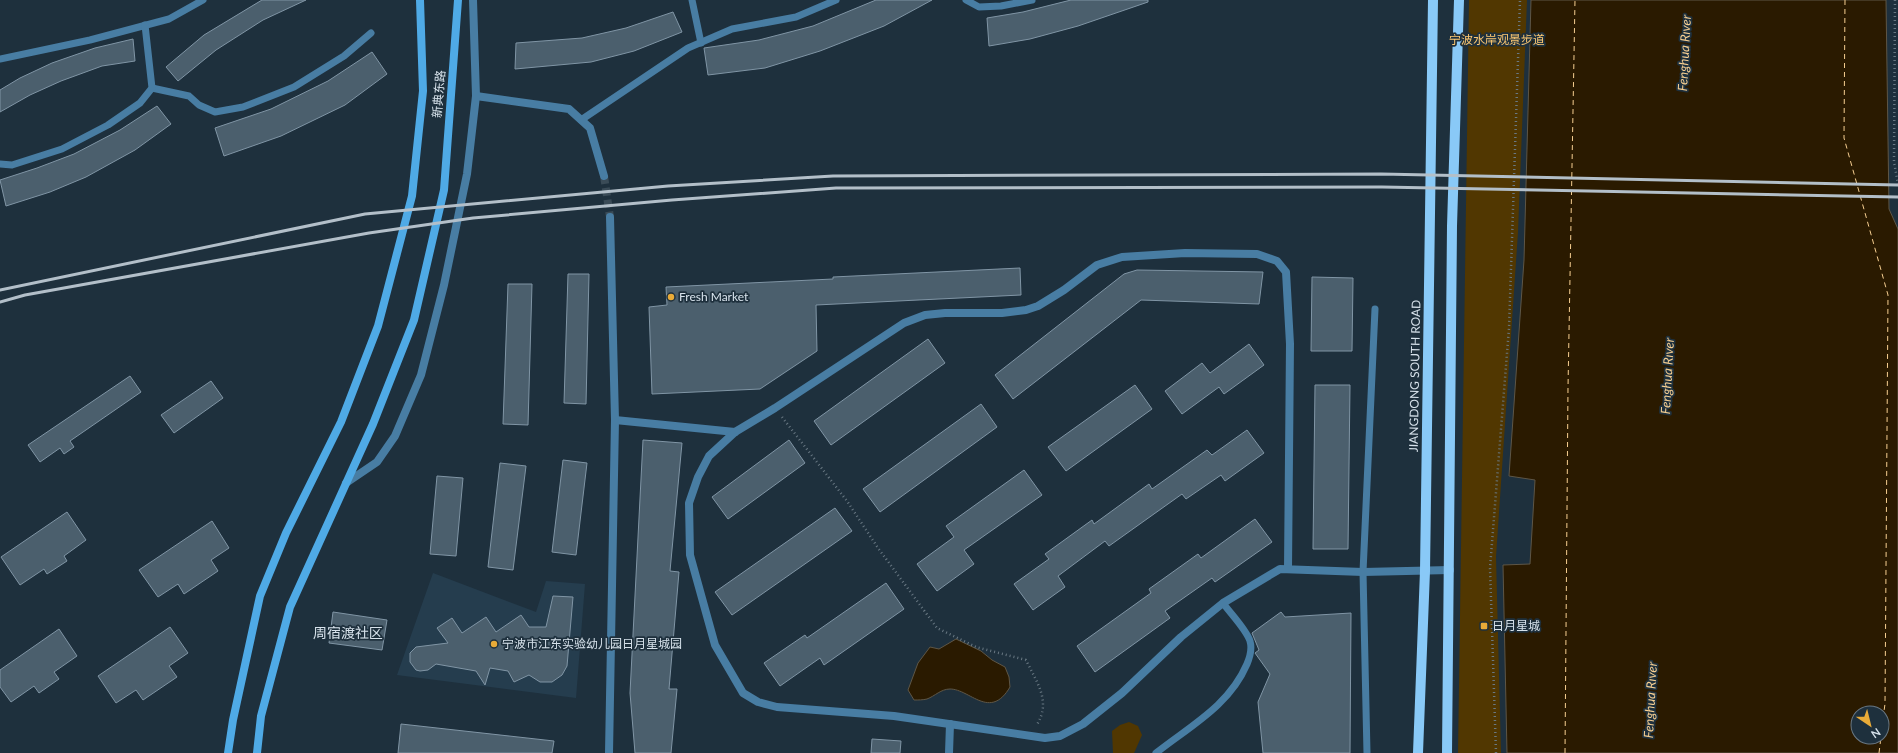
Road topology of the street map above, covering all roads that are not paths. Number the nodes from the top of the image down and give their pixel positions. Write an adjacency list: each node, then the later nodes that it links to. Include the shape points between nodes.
1 (203, 0): 11 (lane, via 169,19)
2 (420, 0): 31 (main road, via 423,91 412,196 376,334 341,422 286,533 260,596)
3 (458, 0): 24 (main road, 新典东路, via 444,190 414,320 373,424)
4 (473, 0): 16 (street)
5 (692, 0): 13 (lane)
6 (836, 0): 13 (lane, via 796,17 732,29)
7 (966, 0): 8 (lane, via 979,7)
8 (1032, 0)
9 (1433, 0): 27 (main road, JIANGDONG SOUTH ROAD)
10 (1459, 0): 26 (main road, via 1452,226)
11 (146, 25): 14 (lane); 15 (lane)
12 (371, 33): 15 (lane, via 344,56 294,87 243,107 215,112 199,105 189,96)
13 (701, 42): 17 (lane, via 688,48)
14 (0, 59)
15 (152, 88): 18 (lane, via 140,103 108,126 62,149 12,165)
16 (476, 96): 17 (street, via 569,109); 24 (street, via 467,174 444,285 421,375 395,436 377,462)
17 (580, 120): 19 (street, via 590,128)
18 (0, 164)
19 (604, 176)
20 (610, 217): 22 (street)
21 (1375, 309): 28 (lane)
22 (615, 420): 23 (street); 33 (street)
23 (735, 432): 25 (street, via 904,323 925,315 1026,310 1038,306 1064,290 1097,265 1122,257 1257,254 1277,261 1286,272 1290,344); 30 (street, via 709,456 689,503 688,519 690,555 715,646 743,693 758,702 777,707 894,716)
24 (346, 482): 32 (main road, 新典东路, via 290,607 261,716)
25 (1288, 569): 28 (street); 29 (street, via 1280,569)
26 (1450, 570): 27 (street); 38 (main road)
27 (1424, 571): 28 (street); 37 (main road, JIANGDONG SOUTH ROAD)
28 (1363, 572): 36 (lane)
29 (1223, 604): 30 (street, via 1181,637 1122,693 1083,724 1060,736 1029,737); 35 (lane, via 1250,640 1250,655 1244,671 1230,693 1216,708)
30 (950, 724): 34 (street)
31 (228, 753)
32 (257, 753)
33 (609, 753)
34 (949, 753)
35 (1156, 753)
36 (1367, 753)
37 (1418, 753)
38 (1447, 753)

